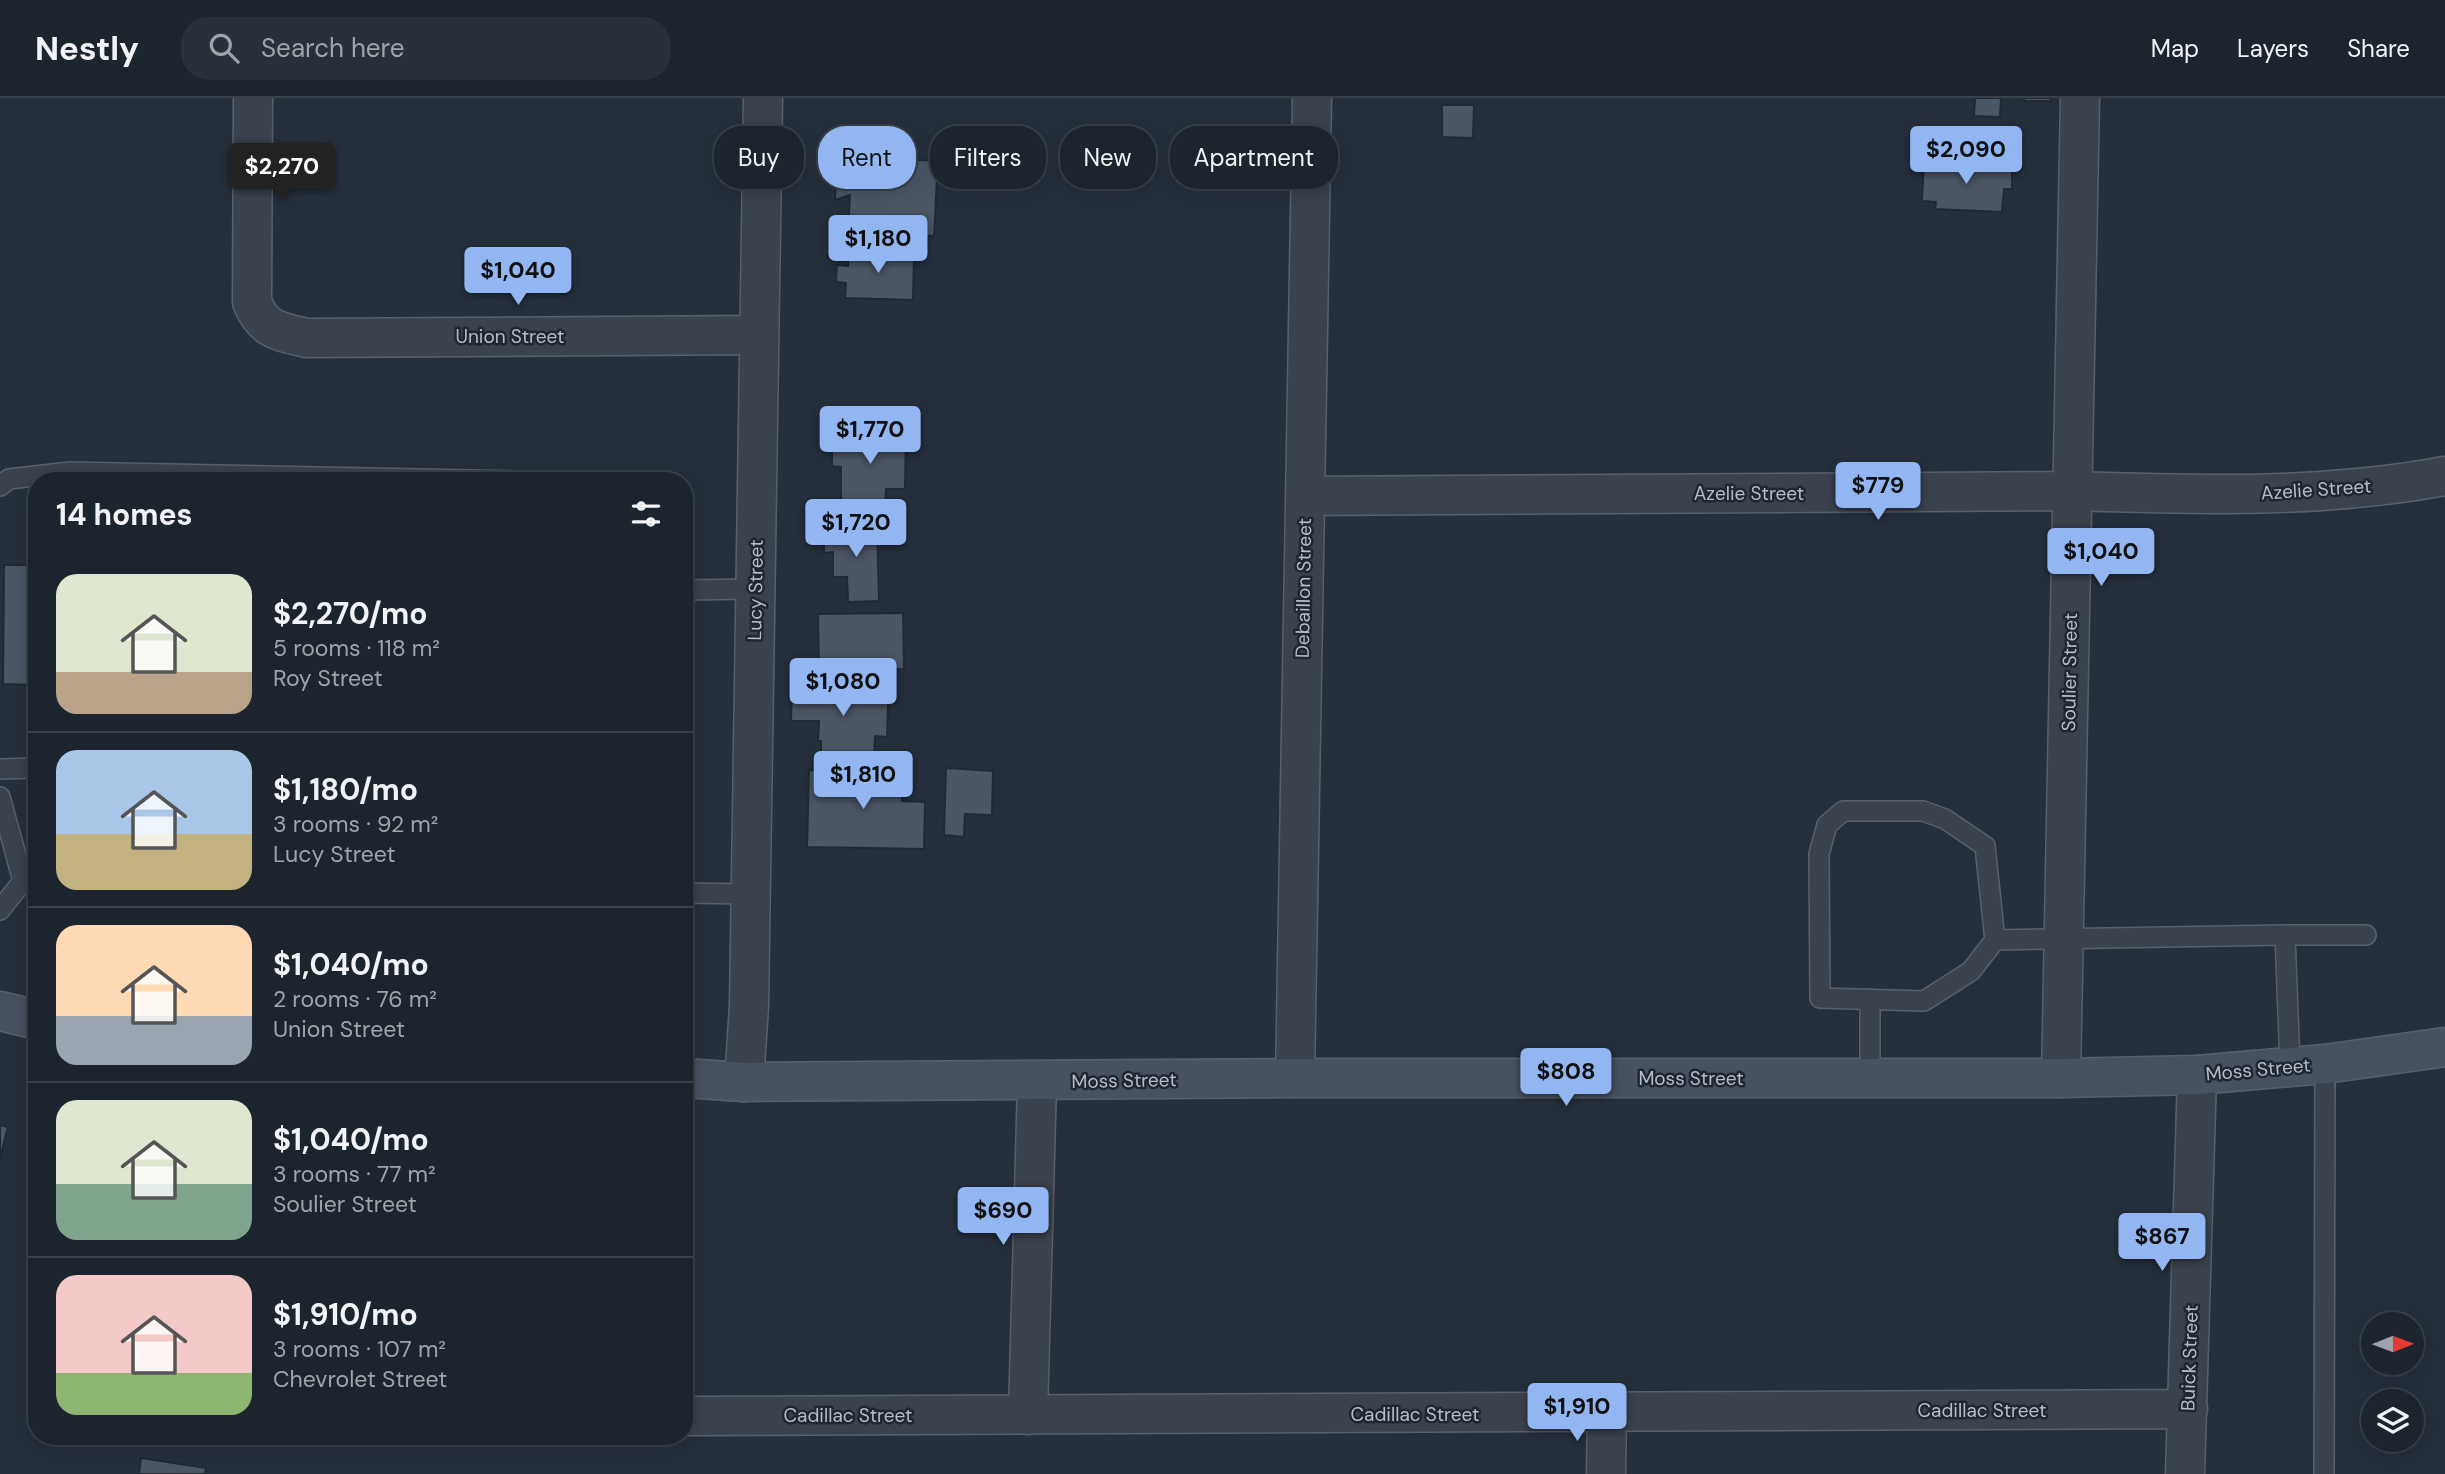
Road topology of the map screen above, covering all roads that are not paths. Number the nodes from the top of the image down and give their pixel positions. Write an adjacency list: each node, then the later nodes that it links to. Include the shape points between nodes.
1 (253, 98): 5 (street, Union Street, via 252,302 264,323 277,331 306,338)
2 (763, 98): 5 (street, Lucy Street)
3 (1312, 98): 10 (street, Debaillon Street)
4 (2080, 98): 9 (street, Soulier Street)
5 (758, 335): 11 (street, Lucy Street)
6 (2445, 476): 9 (street, Azelie Street, via 2325,490 2197,495)
7 (28, 477): 8 (lane, via 9,479)
8 (0, 486)
9 (2073, 491): 10 (street, Azelie Street); 24 (street, Soulier Street)
10 (1305, 496): 31 (street, Debaillon Street)
11 (755, 589): 12 (lane); 19 (street, Lucy Street)
12 (693, 590)
13 (28, 768): 14 (lane)
14 (0, 769)
15 (0, 797): 16 (lane)
16 (28, 875)
17 (28, 883): 20 (lane)
18 (693, 893): 19 (lane)
19 (750, 894): 36 (street, Lucy Street)
20 (0, 909)
21 (2366, 934): 22 (lane)
22 (2285, 935): 24 (lane); 29 (lane)
23 (1996, 940): 24 (lane); 25 (lane, via 1971,971 1924,1001); 25 (lane, via 1985,846 1945,819 1923,811 1843,811 1827,825 1819,854 1820,998)
24 (2064, 940): 33 (street, Soulier Street)
25 (1870, 999): 32 (lane)
26 (0, 1011): 27 (main road)
27 (28, 1018)
28 (2445, 1047): 29 (main road, Moss Street)
29 (2307, 1065): 30 (main road, Moss Street); 43 (lane)
30 (2197, 1075): 33 (main road, Moss Street); 37 (street, Buick Street)
31 (1295, 1078): 32 (main road, Moss Street); 35 (main road, Moss Street)
32 (1870, 1078): 33 (main road, Moss Street)
33 (2061, 1078)
34 (693, 1079): 36 (main road, Moss Street)
35 (1037, 1081): 36 (main road, Moss Street); 39 (street)
36 (744, 1082)
37 (2188, 1409): 38 (street, Cadillac Street); 42 (street, Buick Street)
38 (1607, 1413): 39 (street, Cadillac Street); 41 (street)
39 (1028, 1415): 40 (street, Cadillac Street)
40 (693, 1416)
41 (1606, 1474)
42 (2185, 1474)
43 (2324, 1474)

